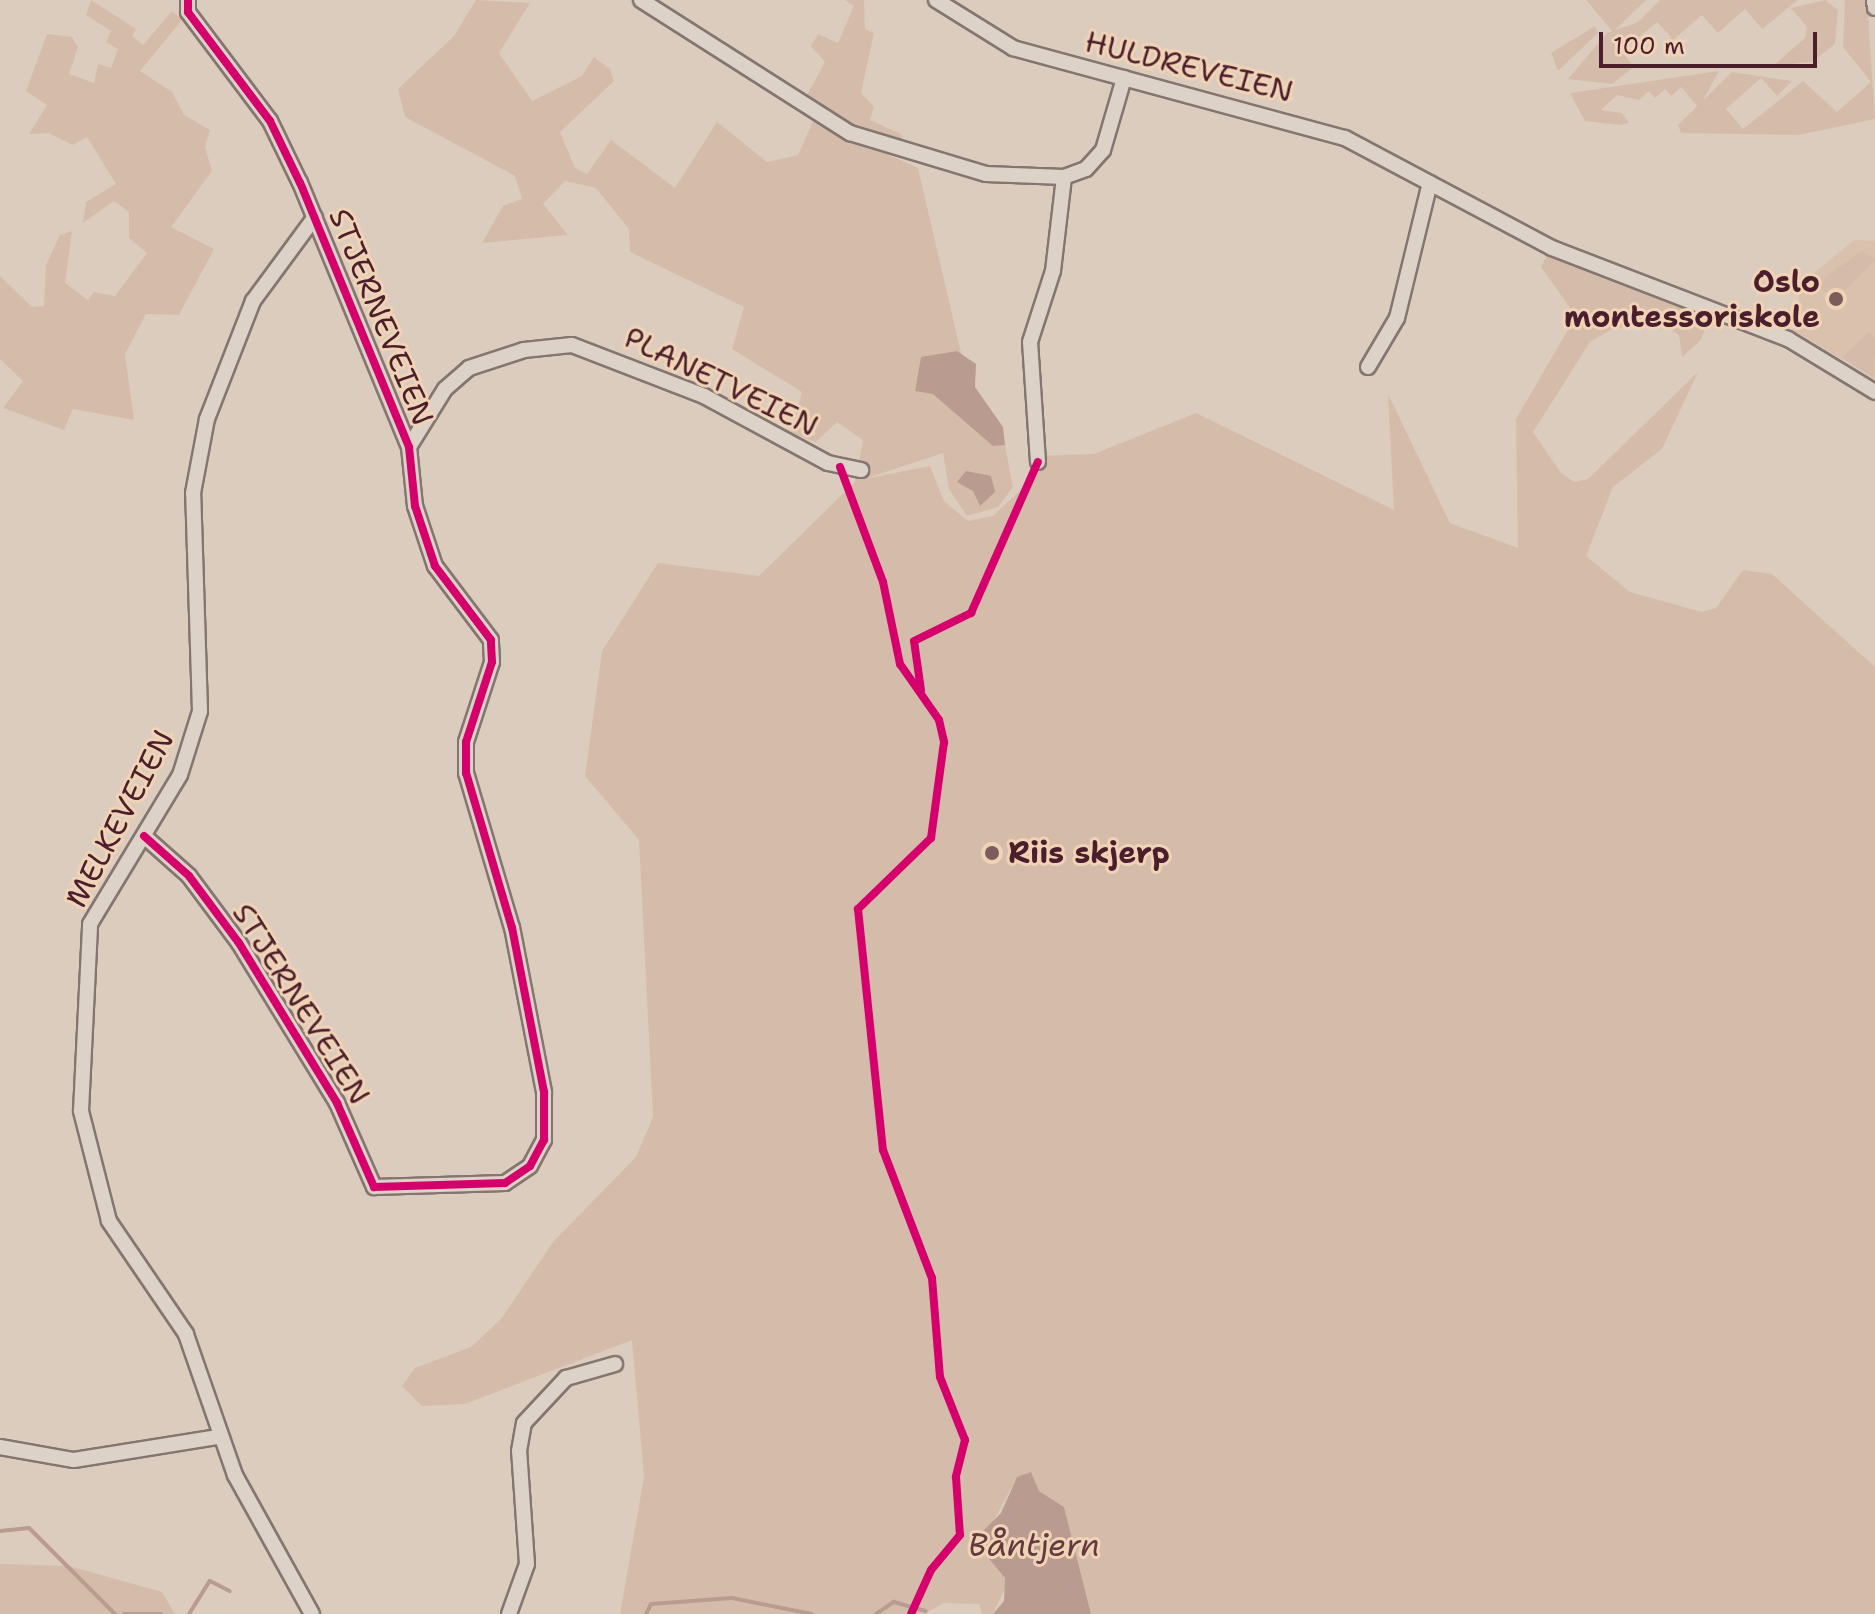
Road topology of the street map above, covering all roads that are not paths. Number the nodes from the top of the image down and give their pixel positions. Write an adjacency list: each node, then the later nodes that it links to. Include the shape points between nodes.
1 (188, 0): 9 (street, STJERNEVEIEN, via 188,12 270,121)
2 (641, 0): 7 (street, via 850,133 963,170)
3 (936, 0): 6 (street, HULDREVEIEN, via 1013,48)
4 (1874, 0): 5 (street)
5 (1875, 8)
6 (1124, 78): 7 (street, via 1103,150 1086,169); 8 (street, HULDREVEIEN, via 1315,126)
7 (1064, 177): 13 (street, via 1053,271 1030,342)
8 (1430, 183): 10 (street, via 1397,318); 11 (street, HULDREVEIEN, via 1561,252 1788,339)
9 (315, 217): 12 (street, STJERNEVEIEN); 15 (street, MELKEVEIEN, via 253,301 207,419 193,493 200,711 180,775)
10 (1368, 367)
11 (1875, 392)
12 (409, 447): 14 (street, PLANETVEIEN, via 445,389 469,368 524,350 572,345 704,396 828,463); 15 (street, STJERNEVEIEN, via 415,506 435,566 491,640 492,662 466,742 466,773 512,928 544,1092 544,1140 530,1166 505,1183 374,1187 337,1103 239,943 189,876)
13 (1038, 462)
14 (861, 470)
15 (144, 836): 17 (street, MELKEVEIEN, via 90,924 81,1111 109,1221 186,1334 211,1395)
16 (615, 1364): 20 (street, via 566,1378 524,1423 519,1451 527,1564)
17 (218, 1437): 18 (street, via 74,1460); 19 (street, MELKEVEIEN)
18 (0, 1447)
19 (312, 1614)
20 (509, 1614)

